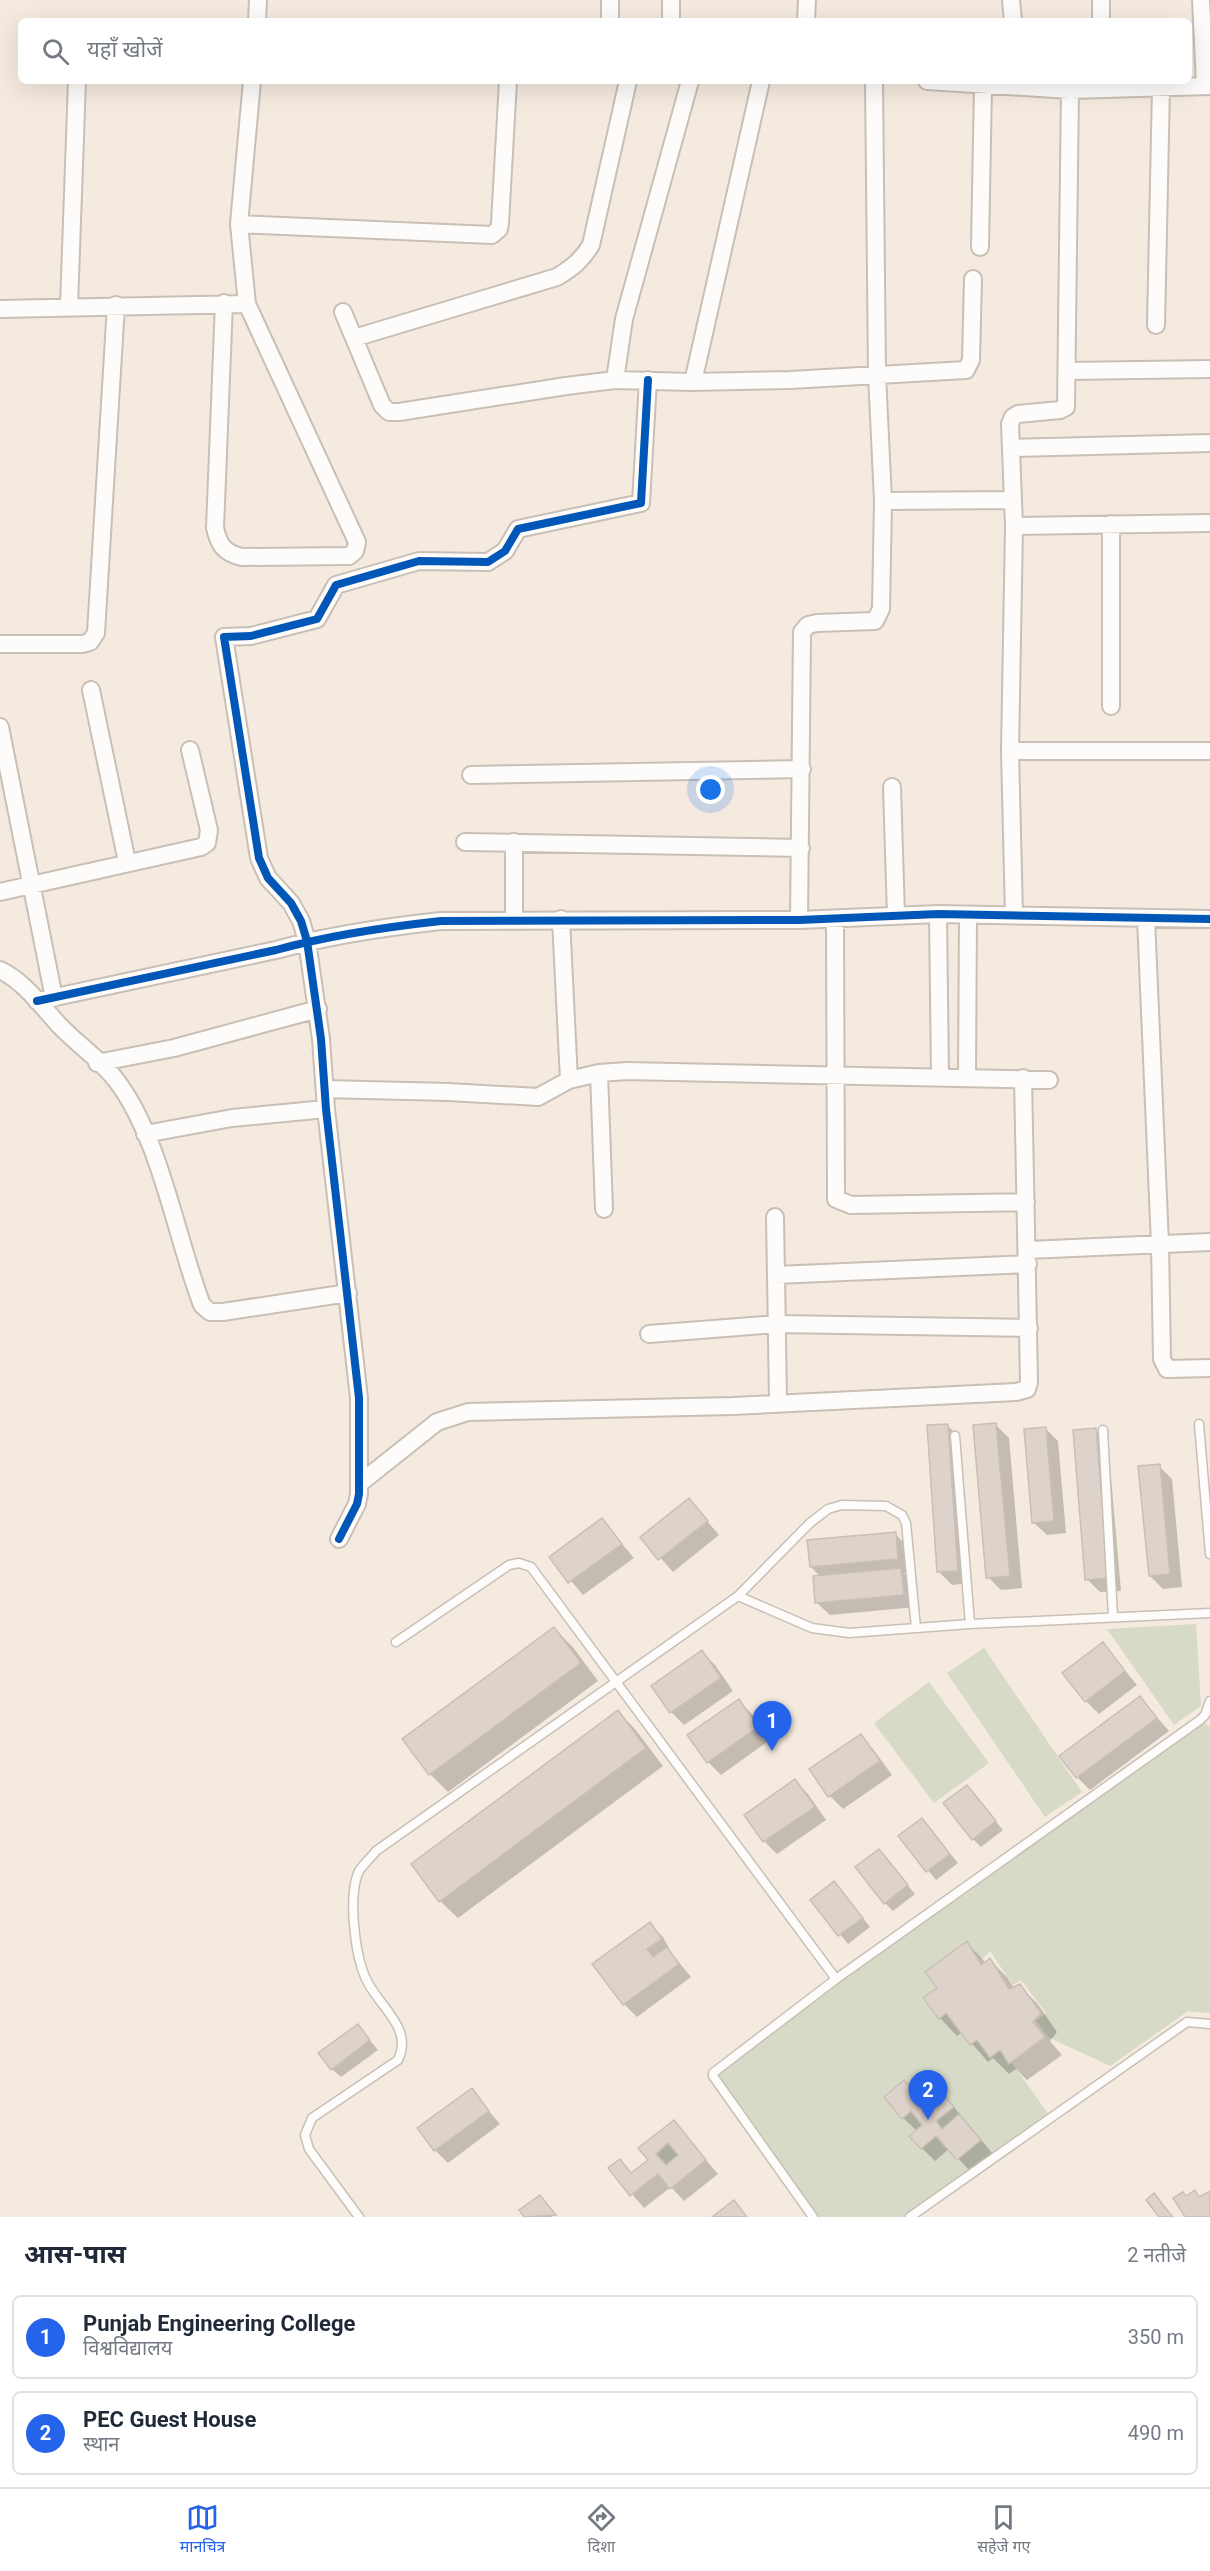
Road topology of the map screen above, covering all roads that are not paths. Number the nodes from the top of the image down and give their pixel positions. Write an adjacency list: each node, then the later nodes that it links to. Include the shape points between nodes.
1 (258, 0): 8 (street)
2 (610, 0): 9 (street)
3 (671, 0): 10 (street)
4 (807, 0): 11 (street)
5 (1011, 0): 12 (street)
6 (1101, 0): 13 (street)
7 (1202, 0): 25 (street)
8 (257, 18)
9 (610, 18)
10 (670, 18)
11 (806, 18)
12 (1013, 18)
13 (1101, 18)
14 (77, 84): 34 (street)
15 (252, 84): 28 (street)
16 (508, 84): 28 (street, via 500,223 492,235)
17 (627, 84): 38 (street, via 591,245 574,267 557,277)
18 (689, 84): 42 (street, via 624,319)
19 (760, 84): 44 (street)
20 (873, 84): 41 (street)
21 (961, 84): 24 (street)
22 (1018, 85): 24 (street); 27 (street)
23 (1102, 85): 26 (street); 27 (street)
24 (983, 86): 29 (street)
25 (1207, 86): 26 (street)
26 (1161, 87): 37 (street)
27 (1070, 90): 40 (street)
28 (239, 224): 32 (street)
29 (980, 247)
30 (973, 279): 41 (street, via 971,360 966,370)
31 (224, 303): 32 (street); 32 (street, via 215,528 219,543 228,554 242,557 349,556 357,542); 33 (street)
32 (247, 304)
33 (116, 305): 34 (street); 52 (street, via 96,633 90,642 82,644)
34 (69, 306): 35 (street)
35 (0, 309)
36 (343, 312): 38 (street)
37 (1156, 326)
38 (354, 339): 42 (street, via 382,405 389,412)
39 (1210, 369): 40 (street)
40 (1067, 371): 46 (street, via 1066,407 1013,417)
41 (878, 374): 44 (street); 48 (street)
42 (615, 380): 43 (street)
43 (648, 380): 44 (street); 78 (street, via 641,503 518,529 505,551 488,562 419,561 336,585 317,619 251,636 224,637 259,858 268,878 291,903)
44 (693, 382)
45 (1210, 443): 46 (street)
46 (1011, 448): 47 (street)
47 (1013, 500): 48 (street); 51 (street)
48 (883, 501): 59 (street, via 879,615 875,621 808,625 802,632)
49 (1210, 523): 50 (street)
50 (1111, 524): 51 (street); 54 (street)
51 (1014, 526): 57 (street)
52 (0, 644)
53 (91, 690): 65 (street)
54 (1111, 706)
55 (0, 727): 66 (street)
56 (190, 750): 65 (street, via 209,830 207,843)
57 (1010, 751): 58 (street); 70 (street)
58 (1210, 751)
59 (802, 769): 60 (street); 64 (street)
60 (471, 775)
61 (892, 787): 71 (street)
62 (465, 842): 63 (street)
63 (514, 842): 64 (street); 76 (street)
64 (801, 848): 77 (street)
65 (127, 862): 66 (street)
66 (33, 884): 67 (street); 80 (street)
67 (0, 892)
68 (938, 914): 69 (street); 71 (street); 86 (street)
69 (968, 915): 70 (street); 87 (street)
70 (1014, 915): 72 (street)
71 (896, 916): 74 (street)
72 (1146, 918): 75 (street); 98 (street)
73 (561, 919): 76 (street); 77 (street); 89 (street)
74 (835, 919): 77 (street); 85 (street)
75 (1210, 919)
76 (514, 920): 78 (street, via 441,921)
77 (799, 920)
78 (307, 941): 80 (street); 82 (street)
79 (0, 970): 81 (street)
80 (54, 998): 81 (street)
81 (37, 1001): 83 (street)
82 (318, 1009): 83 (street, via 174,1048); 91 (street)
83 (97, 1063): 93 (street, via 115,1078)
84 (598, 1073): 85 (street, via 710,1071); 89 (street); 95 (street)
85 (836, 1077): 86 (street); 94 (street, via 835,1191 836,1199 842,1203)
86 (940, 1077): 87 (street)
87 (967, 1077): 88 (street)
88 (1023, 1078): 90 (street); 94 (street)
89 (569, 1080): 91 (street, via 538,1097)
90 (1049, 1080)
91 (325, 1089): 92 (street)
92 (326, 1109): 93 (street, via 232,1118); 101 (street)
93 (145, 1134): 101 (street, via 192,1280 202,1305 210,1312)
94 (1026, 1202): 99 (street)
95 (604, 1209)
96 (775, 1217): 100 (street)
97 (1210, 1242): 98 (street)
98 (1160, 1244): 99 (street); 105 (street, via 1163,1364 1167,1369)
99 (1028, 1257): 100 (street); 103 (street)
100 (776, 1275): 102 (street)
101 (348, 1293): 110 (street, via 359,1398)
102 (777, 1323): 103 (street); 104 (street); 106 (street)
103 (1029, 1328): 106 (street, via 1027,1389)
104 (649, 1334)
105 (1210, 1368)
106 (778, 1402): 110 (street, via 454,1415 437,1422)
107 (1199, 1424): 112 (lane)
108 (1103, 1430): 115 (lane)
109 (955, 1436): 116 (lane)
110 (359, 1484): 111 (street, via 357,1504)
111 (339, 1539)
112 (1210, 1554)
113 (738, 1596): 117 (lane, via 829,1632); 117 (lane, via 810,1522 828,1509 842,1505 886,1506 906,1523); 119 (lane)
114 (1210, 1613): 115 (lane)
115 (1113, 1617): 116 (lane)
116 (970, 1624): 117 (lane)
117 (916, 1628)
118 (396, 1642): 119 (lane, via 509,1565 519,1563 531,1567)
119 (616, 1681): 121 (lane); 123 (lane, via 376,1851 359,1872 354,1893 358,1956 368,1982 402,2033 403,2049 398,2060 312,2118 305,2135 309,2149)
120 (1210, 1701): 121 (lane, via 1200,1720)
121 (836, 1979): 124 (lane, via 712,2075)
122 (1210, 2024): 125 (lane, via 1187,2022)
123 (359, 2217)
124 (813, 2217)
125 (910, 2217)

